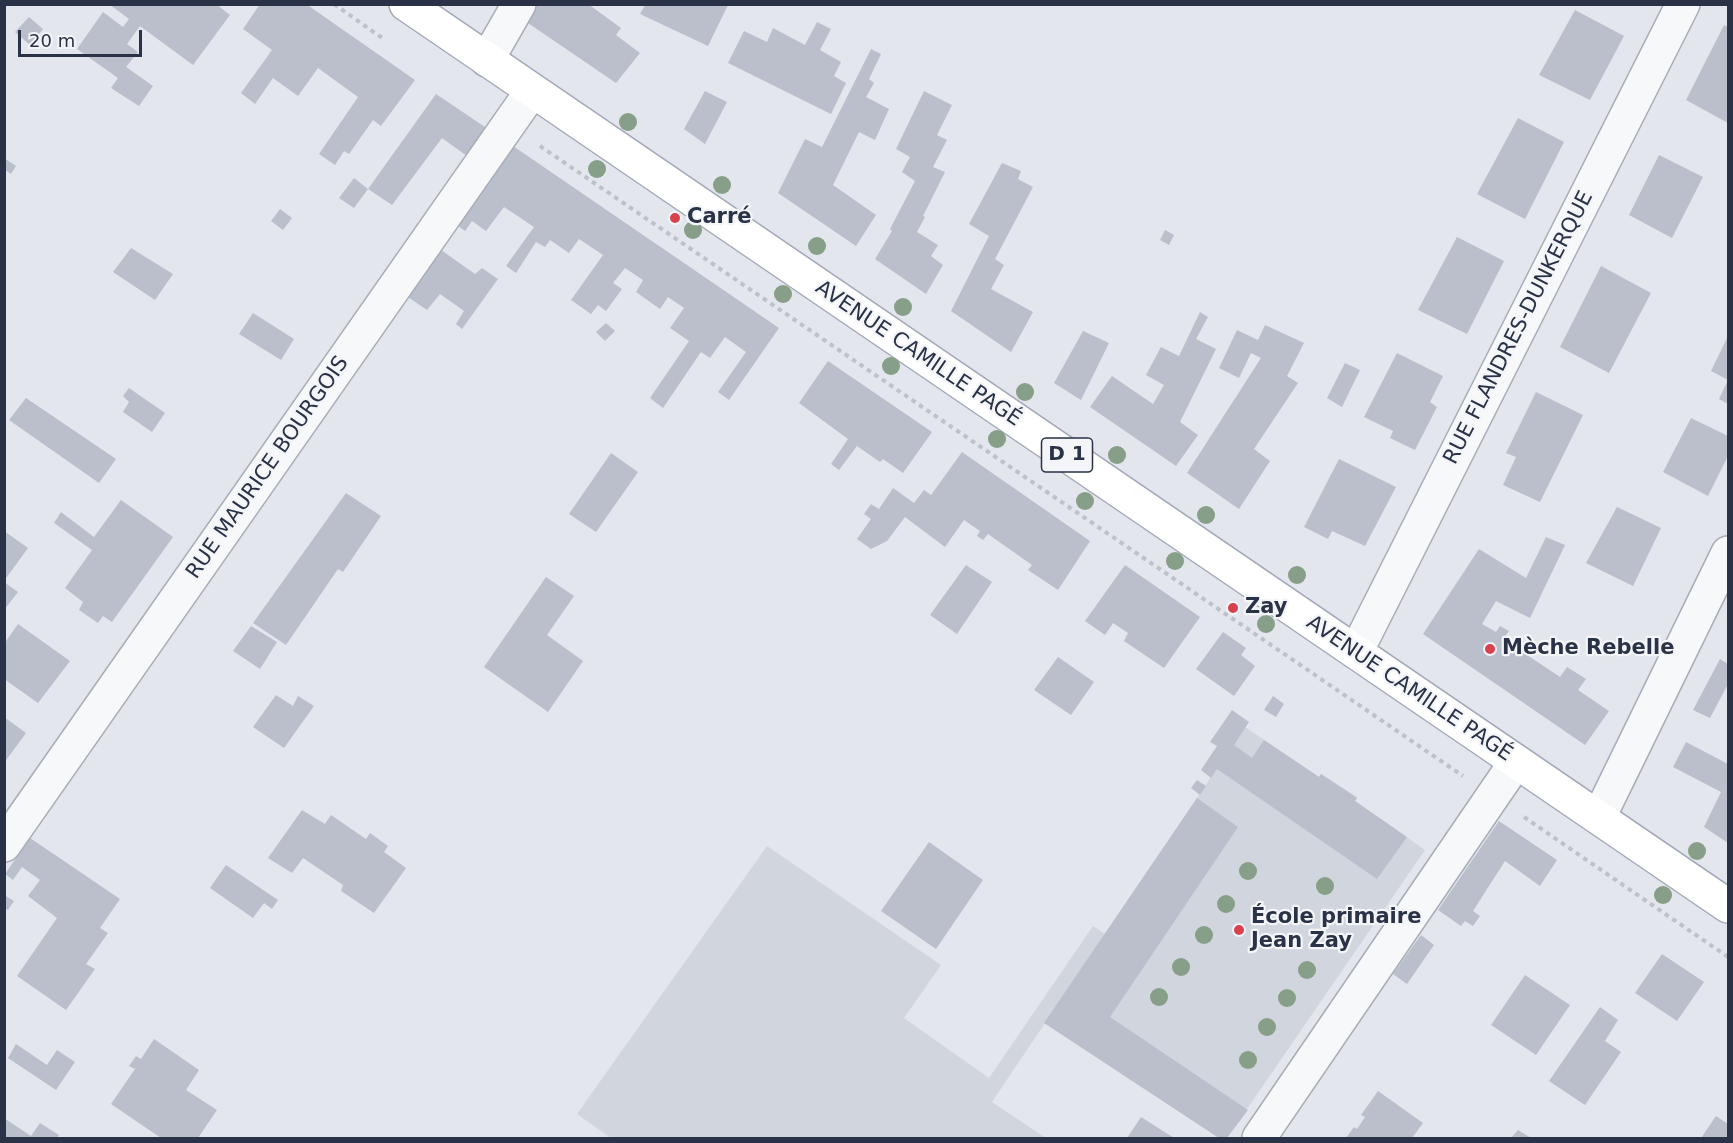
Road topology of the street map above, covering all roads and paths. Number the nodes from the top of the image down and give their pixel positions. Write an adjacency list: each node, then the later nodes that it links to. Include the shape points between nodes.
1 (334, 4): 5 (path)
2 (406, 4): 6 (main road, AVENUE CAMILLE PAGÉ / D 1)
3 (519, 4): 6 (street)
4 (1683, 4): 10 (street, RUE FLANDRES-DUNKERQUE)
5 (392, 44)
6 (487, 60): 7 (main road, AVENUE CAMILLE PAGÉ / D 1)
7 (532, 91): 8 (street, RUE MAURICE BOURGOIS); 10 (main road, AVENUE CAMILLE PAGÉ / D 1)
8 (509, 124): 12 (path); 14 (street, RUE MAURICE BOURGOIS)
9 (1728, 553): 13 (street)
10 (1356, 652): 11 (main road, AVENUE CAMILLE PAGÉ / D 1)
11 (1516, 762): 12 (street); 13 (main road, AVENUE CAMILLE PAGÉ / D 1)
12 (1492, 796): 16 (path); 17 (street)
13 (1599, 818): 15 (main road, AVENUE CAMILLE PAGÉ / D 1)
14 (4, 845)
15 (1728, 906)
16 (1728, 957)
17 (1259, 1138)

